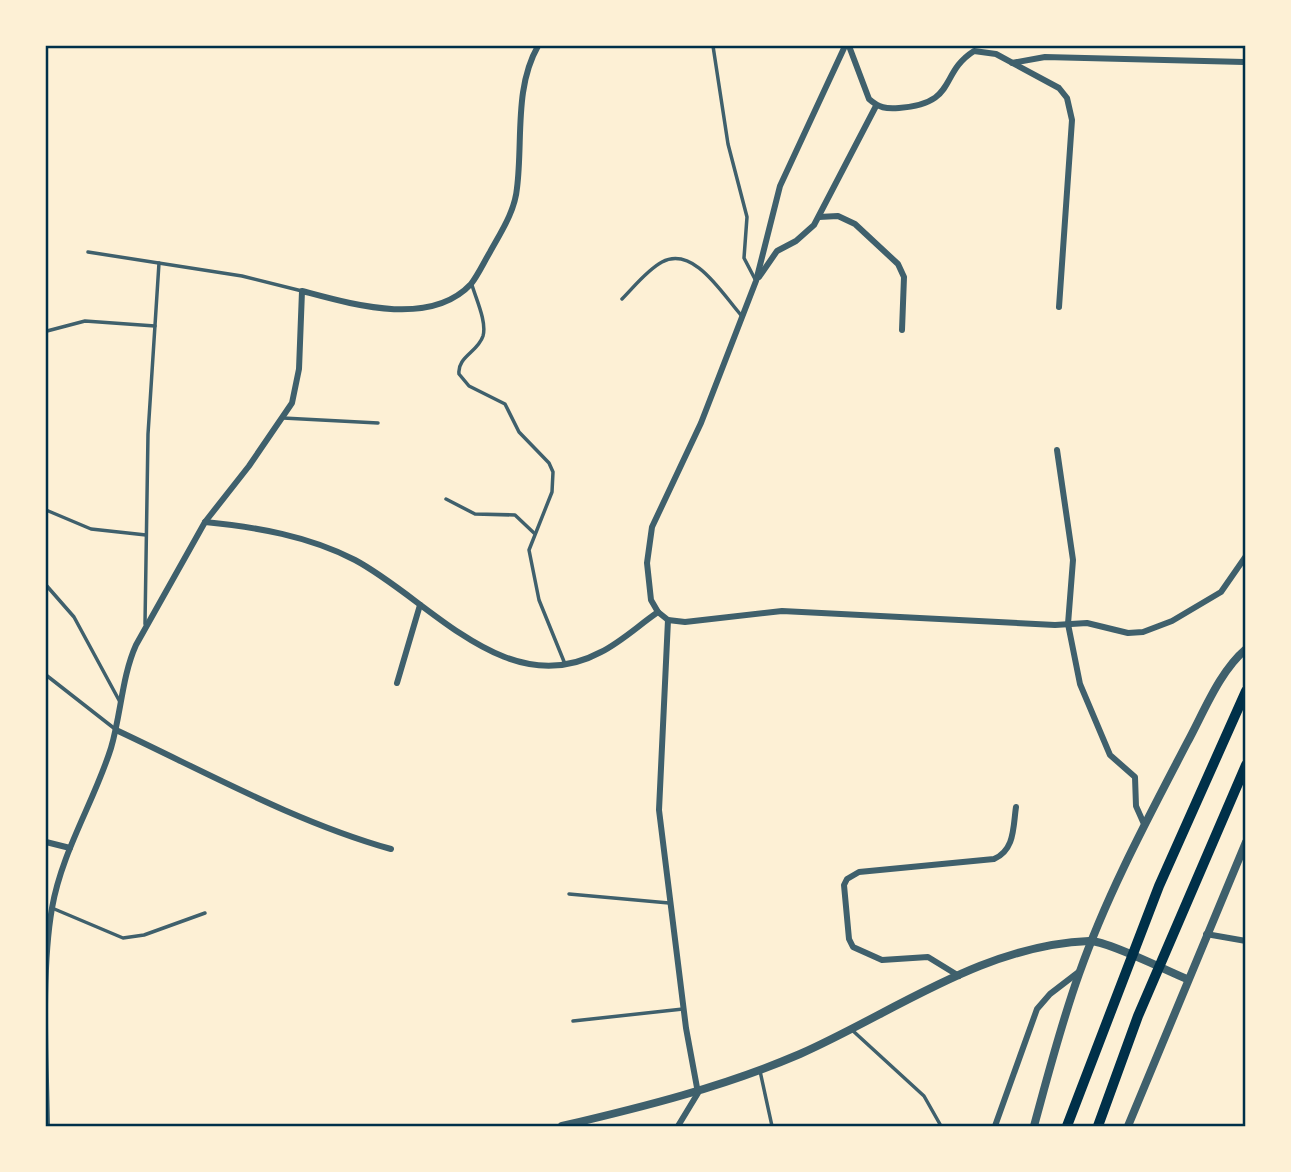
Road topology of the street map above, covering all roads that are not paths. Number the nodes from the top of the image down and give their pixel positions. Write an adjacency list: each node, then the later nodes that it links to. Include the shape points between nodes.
1 (538, 46): 11 (street, via 524,83 517,190 504,228)
2 (713, 46): 10 (lane, via 728,145 747,217 744,258)
3 (847, 46): 6 (street); 10 (street, via 780,186)
4 (1244, 62): 5 (street, via 1045,57)
5 (1012, 63): 6 (street, via 989,51 974,51 933,101 887,109); 14 (street, via 1059,88 1071,107)
6 (876, 106): 7 (street)
7 (819, 217): 10 (street, via 777,251); 17 (street, via 838,216 855,223 898,264 904,277)
8 (88, 252): 9 (lane)
9 (159, 263): 12 (lane); 16 (lane)
10 (756, 281): 15 (street)
11 (471, 283): 12 (street, via 439,305 417,308 356,304); 25 (lane, via 484,334 462,362 459,374 469,386 505,404 525,441 549,463 554,483)
12 (302, 291): 19 (street, via 299,369 292,403)
13 (622, 299): 15 (lane, via 655,267 680,259 701,270)
14 (1059, 307)
15 (742, 317): 30 (street, via 701,423 652,527 648,581)
16 (155, 326): 18 (lane, via 85,321); 26 (lane)
17 (902, 330)
18 (47, 331)
19 (283, 418): 20 (lane); 24 (street)
20 (378, 423)
21 (1057, 450): 32 (street, via 1073,560)
22 (446, 499): 25 (lane, via 475,514 508,513)
23 (46, 510): 26 (lane, via 91,529)
24 (205, 522): 29 (street, via 261,528 341,554); 33 (street)
25 (534, 533): 35 (lane, via 529,550 531,572)
26 (146, 535): 33 (lane)
27 (1245, 556): 32 (street, via 1221,592 1172,621 1128,634 1098,624)
28 (46, 585): 39 (lane, via 74,617)
29 (420, 605): 35 (street, via 496,656 524,664); 37 (street)
30 (657, 612): 31 (street); 35 (street, via 601,653)
31 (668, 620): 32 (street, via 782,611); 49 (street, via 659,810)
32 (1068, 624): 43 (street, via 1082,692 1110,755 1135,777 1136,806)
33 (145, 628): 39 (street, via 129,659)
34 (1245, 649): 43 (street, via 1225,674)
35 (565, 664)
36 (46, 675): 40 (lane)
37 (397, 683)
38 (1245, 691): 70 (highway, via 1159,886)
39 (122, 707): 40 (street)
40 (116, 730): 46 (street); 47 (street, via 265,800)
41 (1245, 765): 71 (highway, via 1138,1016)
42 (1016, 807): 56 (street, via 1011,843 1002,856 859,872 844,886 853,947 882,960 928,957)
43 (1144, 824): 53 (street)
44 (46, 842): 46 (street)
45 (1245, 842): 52 (street)
46 (70, 848): 50 (street)
47 (391, 849)
48 (569, 894): 49 (lane)
49 (671, 903): 58 (street)
50 (49, 909): 51 (lane, via 123,938); 63 (street)
51 (205, 913)
52 (1206, 934): 54 (street); 57 (street)
53 (1092, 941): 55 (street); 56 (street, via 1035,950); 57 (street)
54 (1245, 941)
55 (1080, 971): 68 (street, via 1037,1009); 69 (street)
56 (959, 976): 60 (street)
57 (1187, 979): 72 (street)
58 (683, 1009): 59 (lane); 62 (street)
59 (573, 1021)
60 (850, 1029): 61 (street); 67 (lane, via 924,1096)
61 (760, 1071): 62 (street); 66 (lane)
62 (698, 1093): 64 (street); 65 (street)
63 (47, 1126)
64 (562, 1126)
65 (678, 1126)
66 (772, 1126)
67 (941, 1126)
68 (995, 1126)
69 (1034, 1126)
70 (1067, 1126)
71 (1098, 1126)
72 (1128, 1126)

